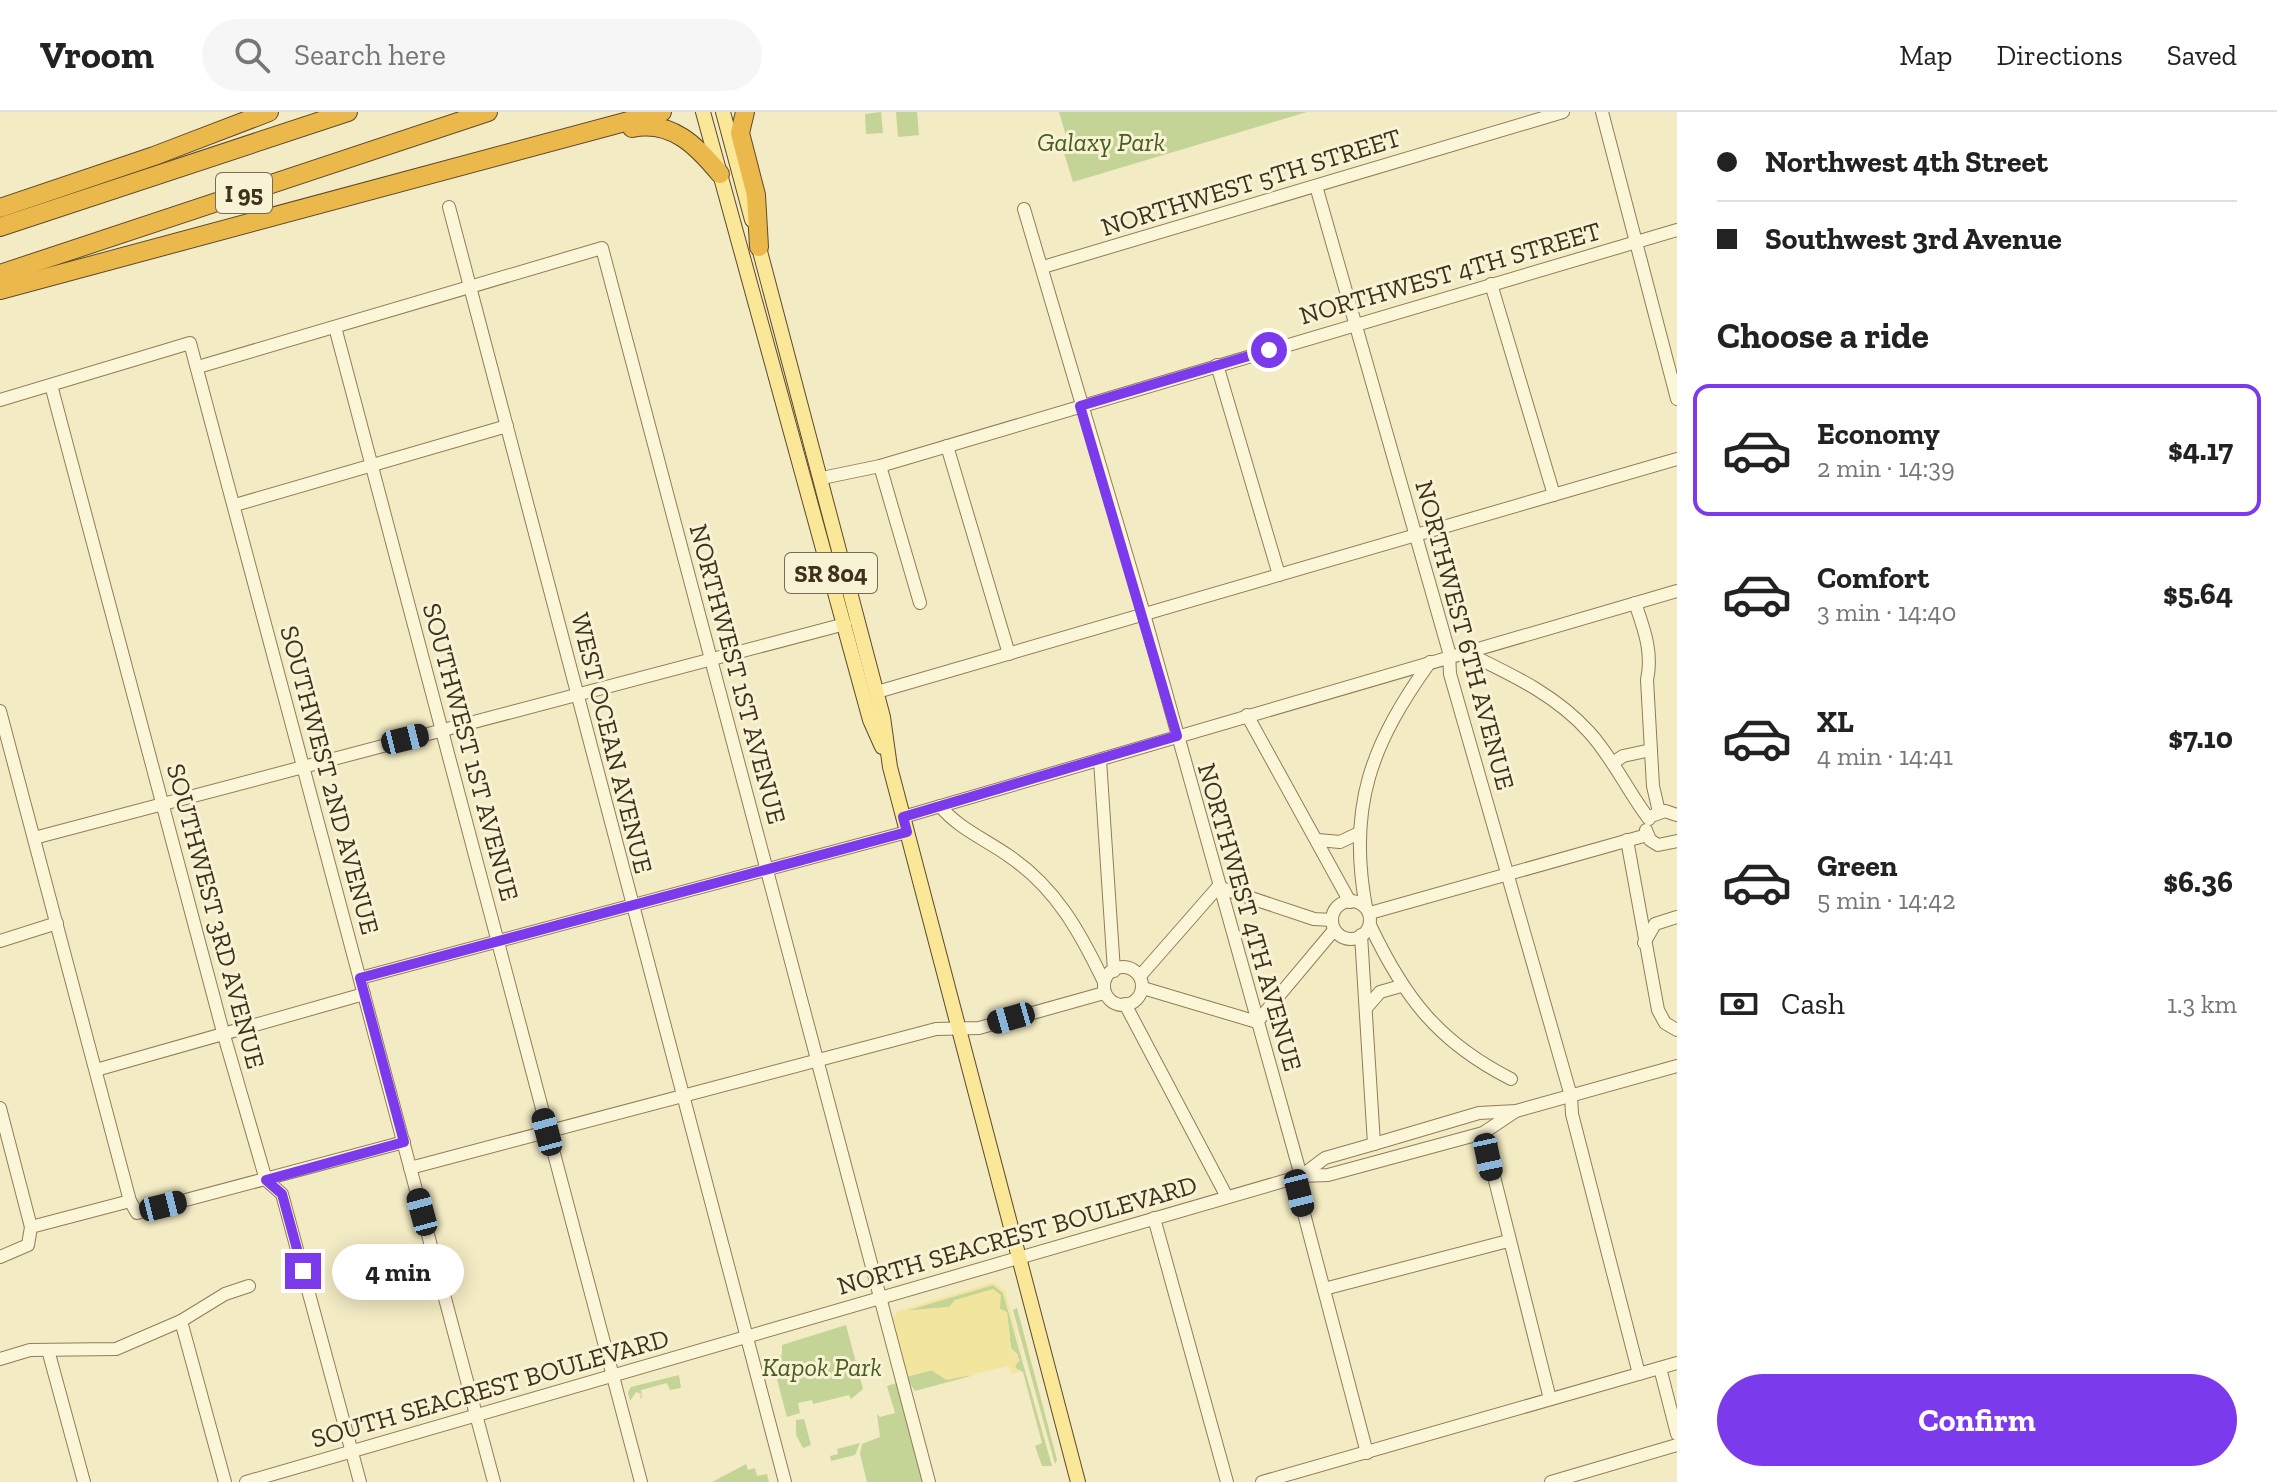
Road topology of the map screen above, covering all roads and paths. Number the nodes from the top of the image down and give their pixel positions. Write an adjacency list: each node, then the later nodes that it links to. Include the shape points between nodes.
1 (269, 112): 14 (highway)
2 (348, 112): 16 (highway, I 95)
3 (488, 112): 21 (highway, I 95)
4 (662, 112): 10 (highway)
5 (703, 112): 11 (main road, SR 804)
6 (723, 112): 19 (main road, SR 804)
7 (745, 112): 19 (highway, via 740,133 756,195)
8 (1563, 112): 12 (street, NORTHWEST 5TH STREET)
9 (1602, 112): 18 (street)
10 (574, 136): 11 (highway, via 663,128 694,145); 24 (highway)
11 (720, 174): 29 (main road, SR 804)
12 (1316, 186): 20 (street, NORTHWEST 5TH STREET); 25 (street, NORTHWEST 6TH AVENUE)
13 (449, 207): 23 (street, WEST OCEAN AVENUE)
14 (0, 208)
15 (1024, 209): 20 (street, NORTHWEST 4TH AVENUE)
16 (0, 227)
17 (1677, 230): 18 (street, NORTHWEST 4TH STREET)
18 (1636, 242): 22 (street, NORTHWEST 4TH STREET); 31 (street)
19 (759, 247): 39 (main road, SR 804)
20 (1043, 267): 33 (street, NORTHWEST 4TH AVENUE)
21 (0, 274)
22 (1491, 284): 25 (street, NORTHWEST 4TH STREET); 40 (street)
23 (470, 288): 26 (street); 34 (street, WEST OCEAN AVENUE); 52 (street, NORTHWEST 1ST AVENUE, via 602,248)
24 (0, 290)
25 (1354, 325): 27 (street, NORTHWEST 4TH STREET); 42 (street, NORTHWEST 6TH AVENUE)
26 (335, 327): 28 (street); 37 (street, SOUTHWEST 1ST AVENUE)
27 (1217, 365): 33 (street, NORTHWEST 4TH STREET); 43 (street)
28 (198, 367): 30 (street, SOUTHWEST 2ND AVENUE, via 190,343); 41 (street, SOUTHWEST 2ND AVENUE)
29 (778, 383): 39 (main road, via 796,414 811,467); 48 (main road, SR 804)
30 (51, 385): 32 (street); 65 (street, SOUTHWEST 3RD AVENUE)
31 (1677, 399)
32 (0, 400)
33 (1080, 406): 35 (street, NORTHWEST 4TH STREET); 47 (street, NORTHWEST 4TH AVENUE)
34 (507, 426): 37 (street); 55 (street, WEST OCEAN AVENUE)
35 (947, 446): 38 (street, NORTHWEST 4TH STREET); 50 (street)
36 (1677, 459): 40 (street)
37 (371, 466): 41 (street); 58 (street, SOUTHWEST 1ST AVENUE)
38 (880, 466): 39 (street, NORTHWEST 4TH STREET); 45 (street)
39 (822, 478): 54 (main road, SR 804)
40 (1554, 495): 42 (street)
41 (235, 505): 64 (street, SOUTHWEST 2ND AVENUE)
42 (1417, 536): 43 (street); 51 (street, NORTHWEST 6TH AVENUE)
43 (1279, 575): 47 (street)
44 (1677, 591): 46 (street)
45 (920, 603)
46 (1635, 603): 49 (street); 60 (street, via 1650,664)
47 (1144, 614): 50 (street); 59 (street, NORTHWEST 4TH AVENUE)
48 (845, 624): 52 (street); 62 (main road, SR 804, via 870,720)
49 (1465, 652): 51 (street); 63 (street, via 1537,688 1589,732)
50 (1009, 654): 54 (street)
51 (1450, 656): 53 (street); 78 (street, NORTHWEST 6TH AVENUE, via 1450,674)
52 (711, 658): 55 (street); 77 (street, NORTHWEST 1ST AVENUE)
53 (1430, 662): 57 (street); 71 (street, via 1378,744 1366,778)
54 (877, 692): 62 (main road, SR 804)
55 (577, 695): 58 (street); 82 (street, WEST OCEAN AVENUE)
56 (0, 711): 73 (street)
57 (1247, 715): 59 (street); 74 (street)
58 (443, 730): 64 (street); 87 (street, SOUTHWEST 1ST AVENUE)
59 (1177, 736): 61 (street); 79 (street, NORTHWEST 4TH AVENUE)
60 (1651, 750): 63 (street); 68 (street)
61 (1100, 760): 66 (street); 90 (street)
62 (888, 761): 69 (main road, SR 804)
63 (1613, 763): 68 (street)
64 (303, 766): 65 (street); 91 (street, SOUTHWEST 2ND AVENUE)
65 (162, 802): 73 (street); 101 (street, SOUTHWEST 3RD AVENUE)
66 (940, 806): 69 (street); 94 (street, via 952,822 1026,868 1060,901)
67 (1677, 815): 68 (street)
68 (1654, 816): 72 (street)
69 (903, 817): 70 (main road, SR 804)
70 (907, 832): 77 (street); 99 (main road, SR 804)
71 (1359, 833): 74 (street, via 1340,842); 84 (street)
72 (1647, 835): 75 (street); 76 (street, via 1658,845)
73 (34, 838): 85 (street)
74 (1318, 840): 80 (street)
75 (1627, 840): 78 (street); 81 (street)
76 (1677, 841)
77 (767, 869): 82 (street); 102 (street, NORTHWEST 1ST AVENUE)
78 (1508, 874): 84 (street); 107 (street, NORTHWEST 6TH AVENUE)
79 (1218, 887): 86 (street); 92 (street); 98 (street, NORTHWEST 4TH AVENUE)
80 (1350, 902): 84 (street); 86 (street, via 1339,906)
81 (1639, 902): 83 (street, via 1650,916); 89 (street)
82 (631, 905): 87 (street); 106 (street, WEST OCEAN AVENUE)
83 (1672, 918): 89 (street, via 1655,924)
84 (1367, 920): 86 (street, via 1345,937); 93 (street); 97 (street)
85 (57, 923): 88 (street); 104 (street)
86 (1333, 925): 98 (street)
87 (497, 940): 91 (street); 110 (street, SOUTHWEST 1ST AVENUE)
88 (0, 941)
89 (1644, 943): 100 (street, via 1661,1017)
90 (1114, 971): 92 (street, via 1129,969); 94 (street)
91 (360, 978): 95 (street, SOUTHWEST 2ND AVENUE)
92 (1141, 982): 96 (street, via 1137,998); 98 (street)
93 (1401, 986): 97 (street, via 1380,992); 105 (street, via 1443,1035)
94 (1104, 987): 96 (street, via 1112,1002); 99 (street, via 979,1028)
95 (364, 994): 101 (street); 112 (street, SOUTHWEST 2ND AVENUE)
96 (1125, 1004): 117 (street)
97 (1367, 1007): 113 (street)
98 (1257, 1022): 115 (street, NORTHWEST 4TH AVENUE)
99 (958, 1027): 102 (street); 122 (main road, SR 804)
100 (1677, 1030)
101 (223, 1032): 104 (street); 116 (street, SOUTHWEST 3RD AVENUE)
102 (817, 1059): 106 (street); 126 (street, NORTHWEST 1ST AVENUE)
103 (1677, 1066): 107 (street, NORTH SEACREST BOULEVARD)
104 (96, 1070): 118 (street)
105 (1511, 1079)
106 (682, 1095): 110 (street); 128 (street, WEST OCEAN AVENUE)
107 (1571, 1096): 109 (street, NORTH SEACREST BOULEVARD); 133 (street, NORTHWEST 6TH AVENUE)
108 (0, 1108): 120 (street)
109 (1516, 1111): 111 (street, NORTH SEACREST BOULEVARD); 113 (street, NORTH SEACREST BOULEVARD, via 1479,1113)
110 (547, 1132): 114 (street); 134 (street, SOUTHWEST 1ST AVENUE)
111 (1483, 1133): 115 (street, NORTH SEACREST BOULEVARD, via 1328,1175); 121 (street)
112 (404, 1142): 114 (street, SOUTHWEST 2ND AVENUE); 116 (street)
113 (1374, 1144): 115 (street, NORTH SEACREST BOULEVARD, via 1325,1158)
114 (410, 1168): 136 (street, SOUTHWEST 2ND AVENUE)
115 (1301, 1176): 117 (street, NORTH SEACREST BOULEVARD); 125 (street, NORTHWEST 4TH AVENUE, via 1298,1191)
116 (266, 1180): 118 (street, via 137,1213); 139 (street, SOUTHWEST 3RD AVENUE, via 282,1194)
117 (1227, 1197): 119 (street, NORTH SEACREST BOULEVARD)
118 (130, 1201): 120 (street)
119 (1154, 1218): 122 (street, NORTH SEACREST BOULEVARD); 150 (street)
120 (31, 1227): 123 (street, via 28,1245)
121 (1508, 1241): 125 (street); 135 (street)
122 (1018, 1256): 126 (street, NORTH SEACREST BOULEVARD); 149 (main road, SR 804)
123 (0, 1257)
124 (249, 1286): 127 (street)
125 (1324, 1289): 140 (street, NORTHWEST 4TH AVENUE)
126 (880, 1297): 128 (street, NORTH SEACREST BOULEVARD); 148 (street, NORTHWEST 1ST AVENUE)
127 (181, 1321): 129 (street, via 116,1349); 142 (street)
128 (746, 1336): 134 (street, SOUTH SEACREST BOULEVARD); 147 (street, WEST OCEAN AVENUE)
129 (48, 1350): 130 (street); 141 (street)
130 (0, 1359)
131 (1677, 1363): 132 (street)
132 (1660, 1368): 133 (street); 137 (street)
133 (1639, 1374): 135 (street)
134 (611, 1375): 136 (street, SOUTH SEACREST BOULEVARD); 146 (street, SOUTHWEST 1ST AVENUE)
135 (1550, 1399): 140 (street)
136 (476, 1414): 139 (street, SOUTH SEACREST BOULEVARD); 145 (street, SOUTHWEST 2ND AVENUE)
137 (1677, 1434)
138 (1677, 1445): 152 (street)
139 (352, 1451): 143 (street, SOUTH SEACREST BOULEVARD); 144 (street, SOUTHWEST 3RD AVENUE)
140 (1367, 1453): 151 (street)
141 (84, 1482)
142 (225, 1482)
143 (246, 1482)
144 (360, 1482)
145 (494, 1482)
146 (641, 1482)
147 (785, 1482)
148 (929, 1482)
149 (1078, 1482)
150 (1227, 1482)
151 (1262, 1482)
152 (1551, 1482)

